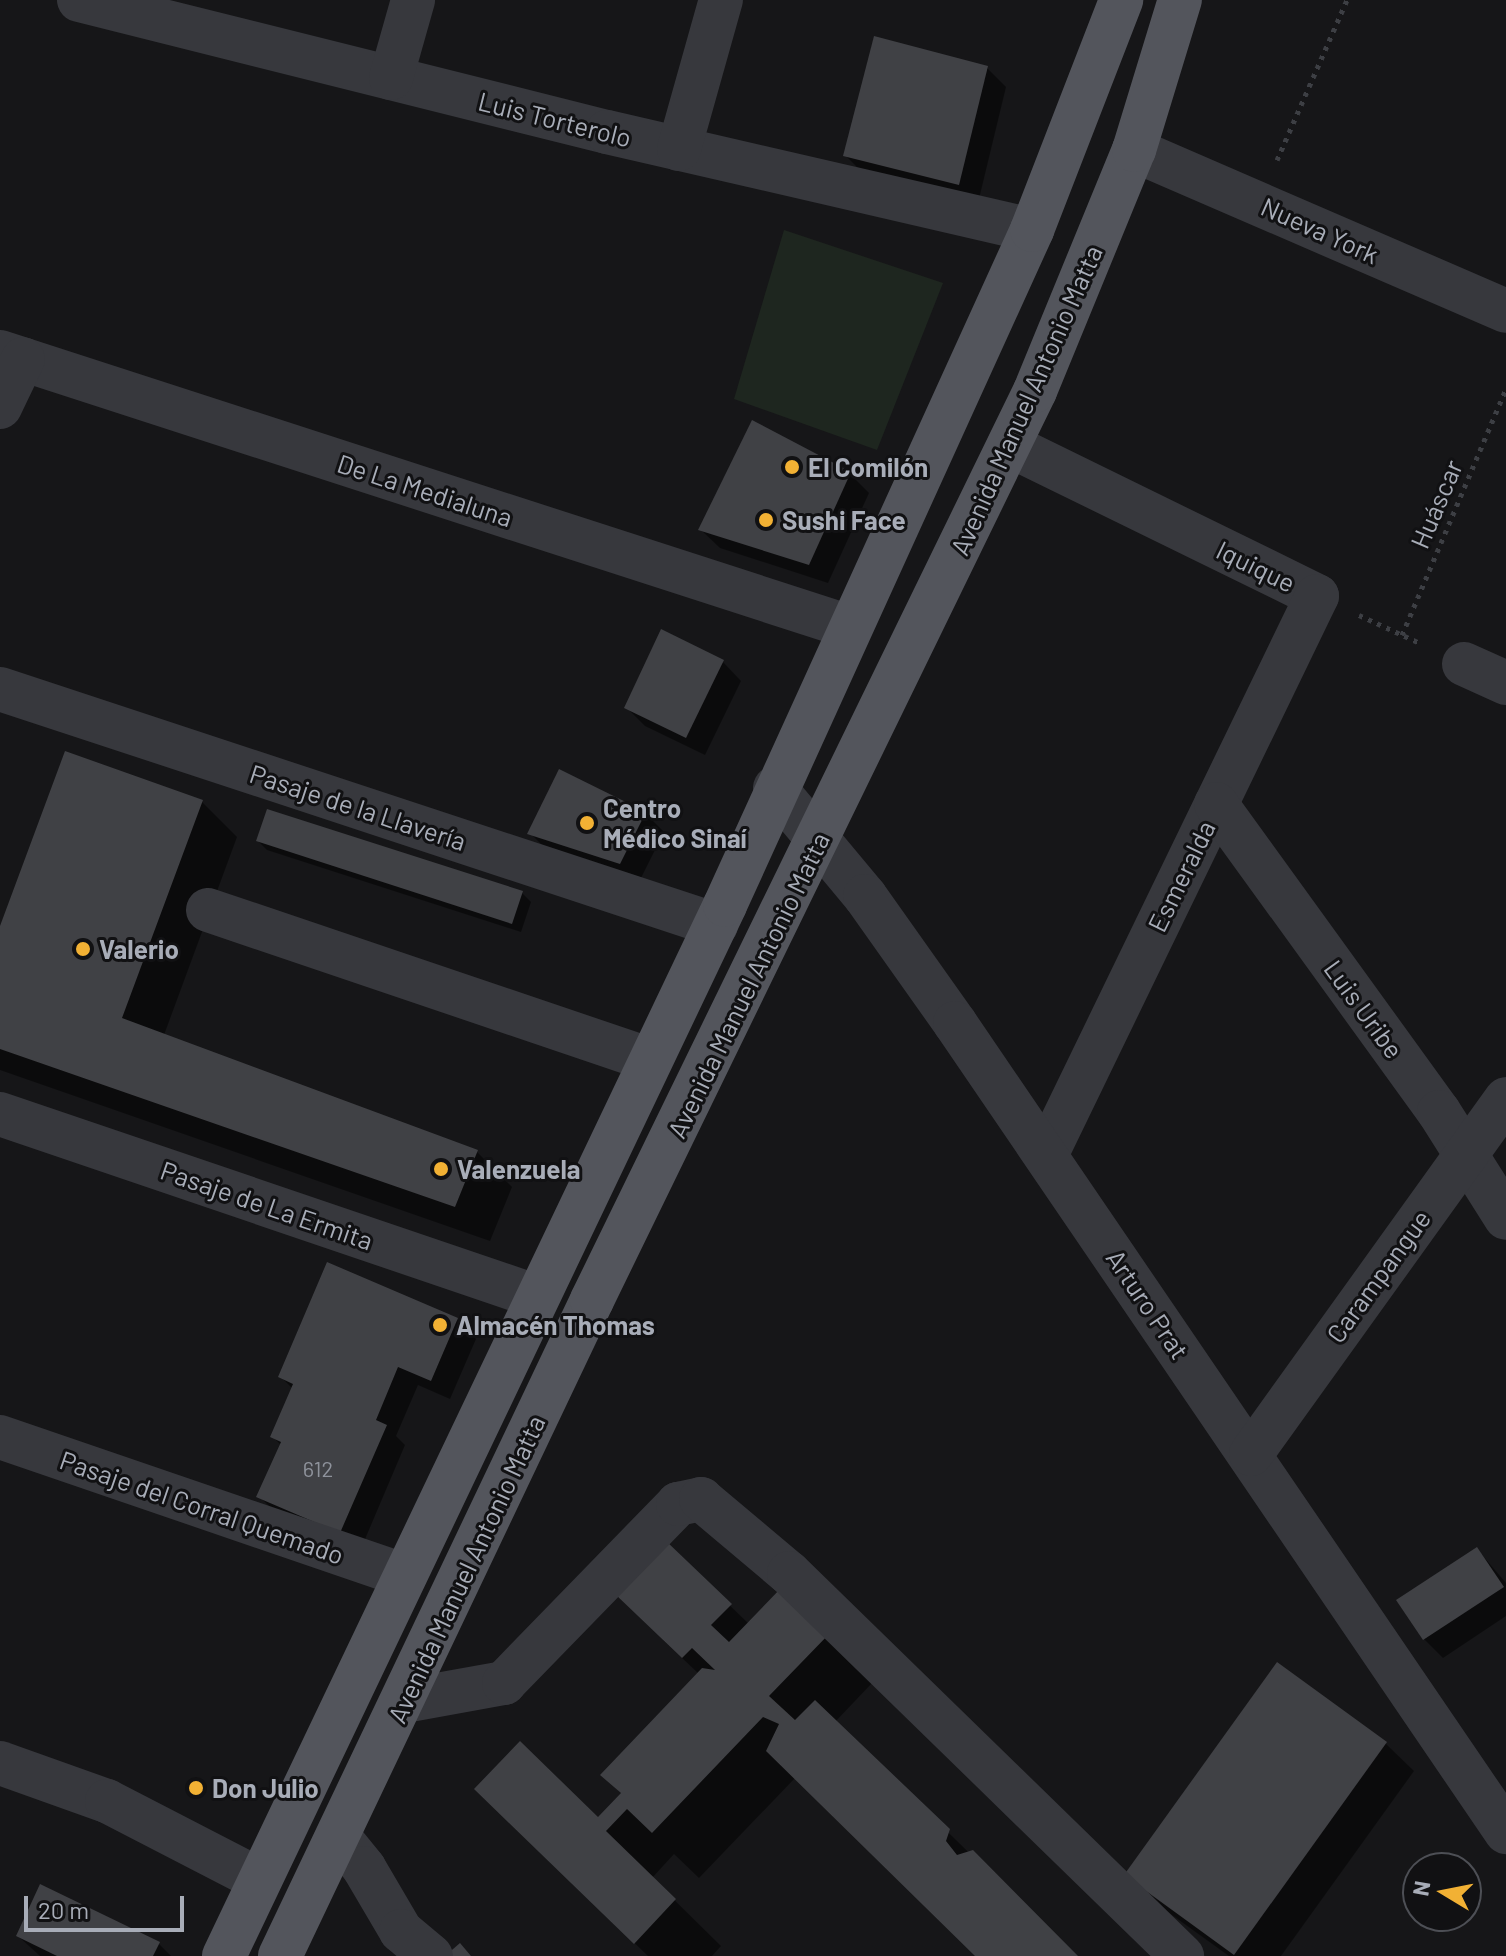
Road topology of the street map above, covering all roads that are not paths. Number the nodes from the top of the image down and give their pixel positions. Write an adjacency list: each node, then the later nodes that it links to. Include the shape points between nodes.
1 (80, 0): 6 (street, Luis Torterolo)
2 (413, 0): 6 (street)
3 (721, 0): 7 (street)
4 (1121, 0): 9 (main road, Avenida Manuel Antonio Matta)
5 (1180, 0): 8 (main road, Avenida Manuel Antonio Matta)
6 (391, 78): 7 (street, Luis Torterolo)
7 (679, 149): 9 (street, Luis Torterolo)
8 (1134, 150): 10 (street, Nueva York); 13 (main road, Avenida Manuel Antonio Matta)
9 (1032, 230): 15 (main road, Avenida Manuel Antonio Matta)
10 (1506, 311)
11 (11, 355): 12 (street); 15 (street, De La Medialuna)
12 (0, 407)
13 (1009, 445): 14 (street, Iquique); 21 (main road, Avenida Manuel Antonio Matta)
14 (1317, 596): 20 (street, Esmeralda)
15 (850, 627): 19 (main road, Avenida Manuel Antonio Matta)
16 (1464, 664): 17 (street)
17 (1506, 683)
18 (0, 689): 23 (street, Pasaje de la Llavería)
19 (775, 788): 21 (street, Arturo Prat); 23 (main road, Avenida Manuel Antonio Matta)
20 (1216, 804): 27 (street, Esmeralda); 28 (street, Luis Uribe)
21 (819, 839): 27 (street, Arturo Prat); 34 (main road, Avenida Manuel Antonio Matta, via 592,1300)
22 (208, 910): 24 (street)
23 (716, 925): 24 (main road, Avenida Manuel Antonio Matta)
24 (649, 1059): 30 (main road, Avenida Manuel Antonio Matta)
25 (1506, 1099): 28 (street, Carampangue)
26 (0, 1114): 30 (street, Pasaje de La Ermita)
27 (1046, 1155): 32 (street, Arturo Prat)
28 (1466, 1155): 29 (street, Luis Uribe); 32 (street, Carampangue)
29 (1506, 1218)
30 (535, 1296): 33 (main road, Avenida Manuel Antonio Matta)
31 (0, 1437): 33 (street, Pasaje del Corral Quemado)
32 (1251, 1454): 36 (street, Arturo Prat)
33 (405, 1576): 38 (main road, Avenida Manuel Antonio Matta)
34 (404, 1701): 37 (main road, Avenida Manuel Antonio Matta); 42 (street, via 504,1683 678,1504 701,1499 789,1573)
35 (0, 1763): 38 (street, via 107,1801)
36 (1506, 1832)
37 (339, 1837): 39 (street); 41 (main road, Avenida Manuel Antonio Matta)
38 (260, 1880): 40 (main road, Avenida Manuel Antonio Matta)
39 (411, 1948)
40 (224, 1956)
41 (280, 1956)
42 (1182, 1956)

